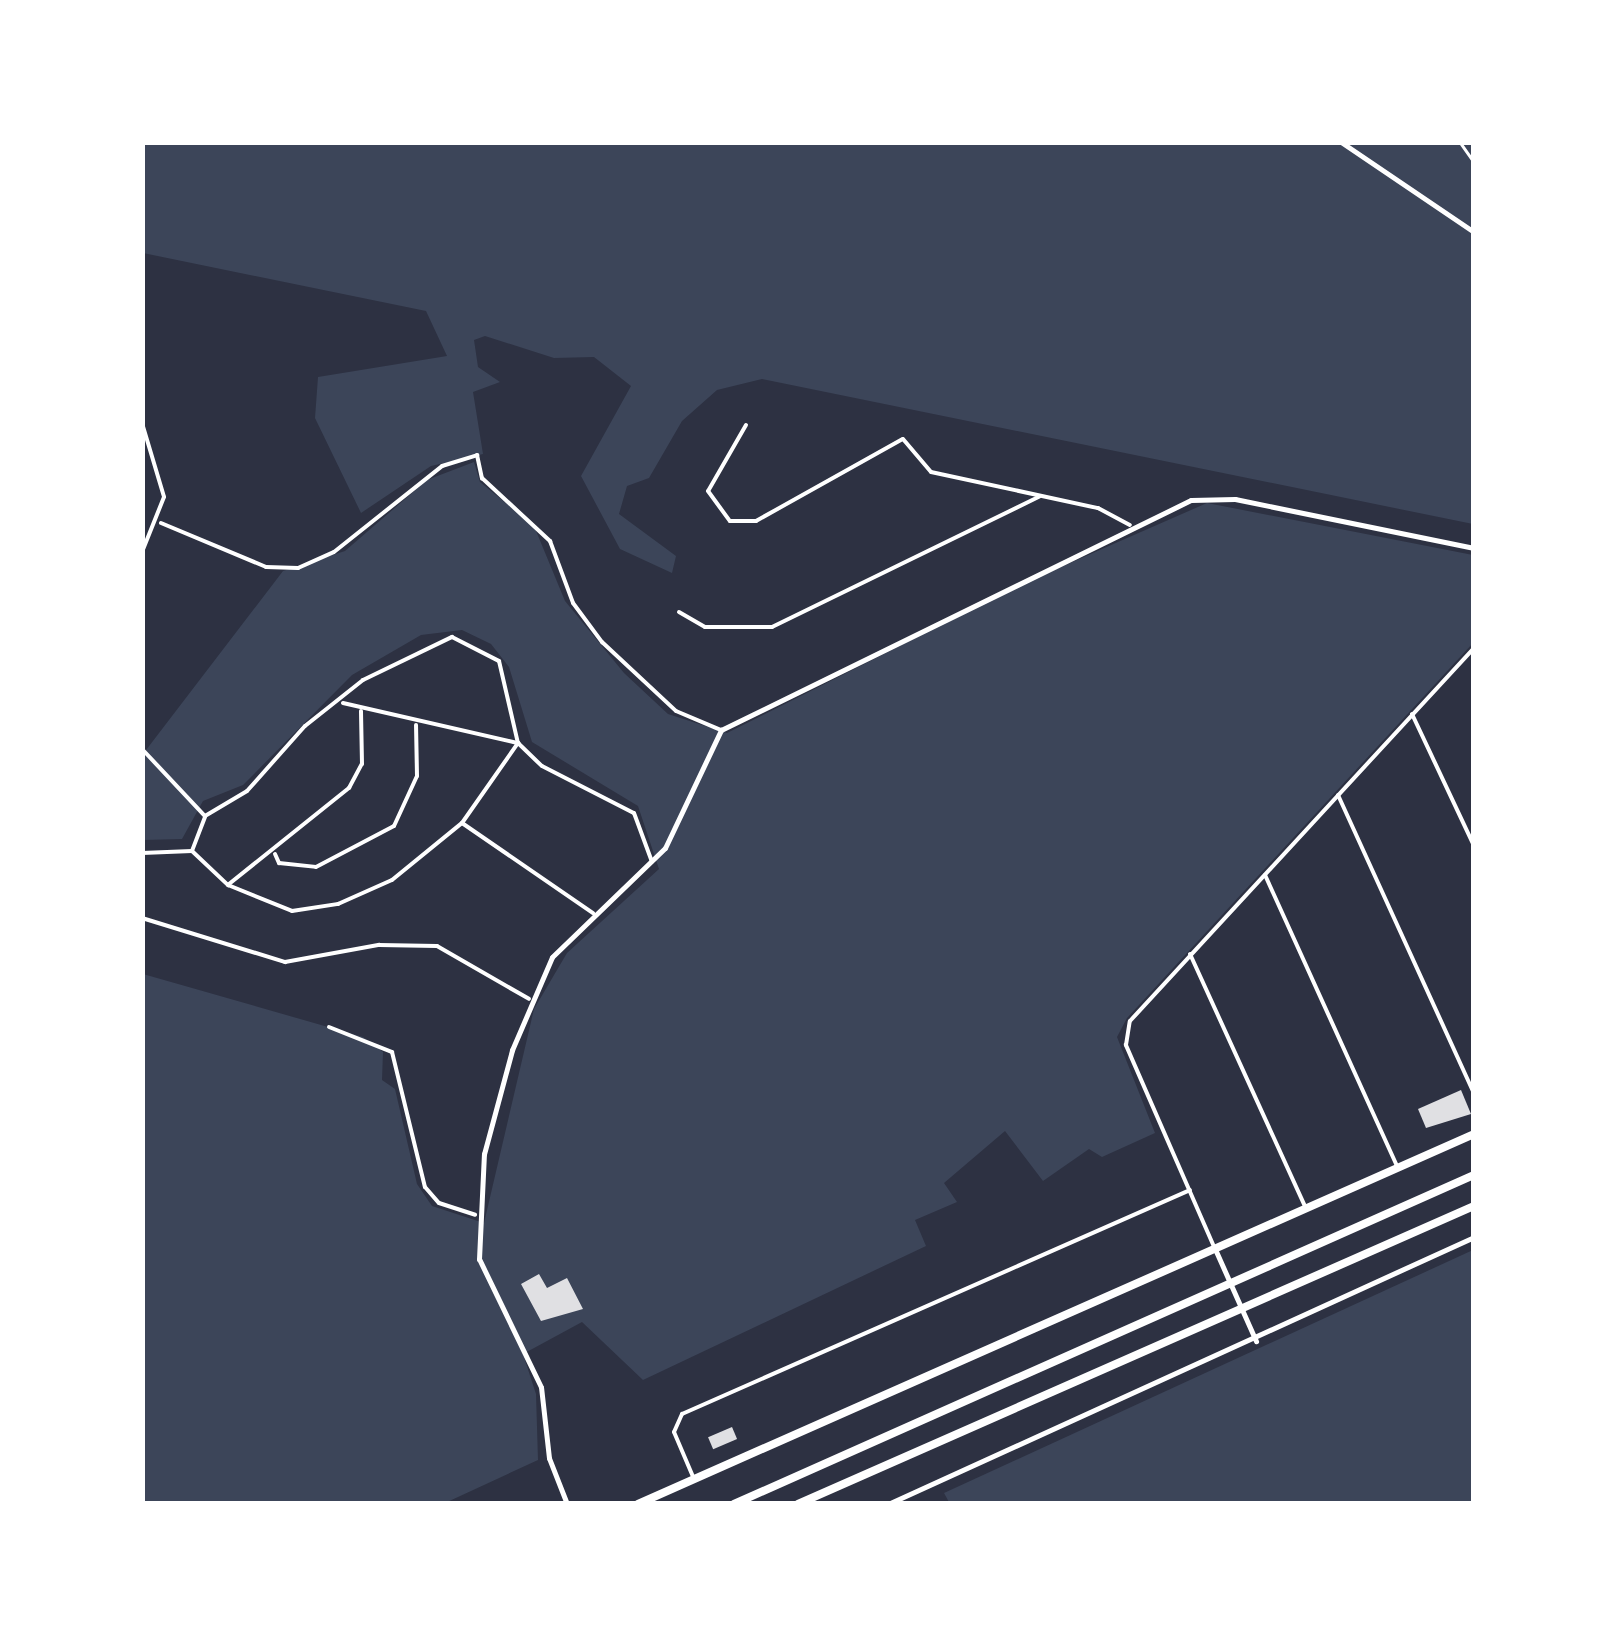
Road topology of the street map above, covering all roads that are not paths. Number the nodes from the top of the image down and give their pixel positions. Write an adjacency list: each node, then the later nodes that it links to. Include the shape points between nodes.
1 (1341, 142): 2 (street)
2 (1474, 232)
3 (142, 424): 6 (street, via 157,454)
4 (746, 425): 5 (street, via 708,491 719,513 742,524 903,439 931,472)
5 (1039, 496): 7 (street); 10 (street, via 772,627 705,626)
6 (161, 523): 9 (street); 16 (street, via 266,566 298,568 334,552 442,466 477,455 482,478 550,541 572,603 602,642 676,711)
7 (1130, 525): 8 (street, via 1212,497); 16 (street)
8 (1474, 548)
9 (142, 552)
10 (680, 612)
11 (1474, 648): 14 (street)
12 (342, 702): 13 (street); 17 (street, via 432,640 460,638 498,662); 20 (street, via 305,726 247,791)
13 (361, 711): 15 (street); 25 (street, via 362,764 349,788)
14 (1412, 714): 19 (street); 22 (street)
15 (416, 725): 17 (street); 25 (street, via 417,776 394,826 316,867 280,863)
16 (721, 730): 26 (street)
17 (518, 743): 21 (street); 26 (street, via 542,766 634,813)
18 (142, 749): 20 (street)
19 (1338, 795): 27 (street); 34 (street)
20 (205, 816): 23 (street)
21 (462, 824): 28 (street, via 392,880 338,904 292,910); 29 (street)
22 (1474, 846)
23 (192, 851): 24 (street); 28 (street)
24 (142, 852)
25 (275, 854): 28 (street)
26 (652, 862): 29 (street)
27 (1265, 875): 31 (street); 36 (street)
28 (228, 886)
29 (593, 913): 32 (street)
30 (142, 918): 32 (street, via 285,962 379,945 437,946)
31 (1190, 954): 38 (street, via 1126,1031); 40 (street)
32 (529, 1000): 41 (street)
33 (329, 1027): 41 (street, via 376,1038 392,1052 425,1186 439,1204)
34 (1474, 1093)
35 (1474, 1134): 36 (main road)
36 (1398, 1168): 40 (main road)
37 (1474, 1175): 49 (main road)
38 (1190, 1190): 43 (street); 45 (street, via 682,1414 674,1432)
39 (1474, 1206): 46 (main road)
40 (1306, 1208): 43 (main road)
41 (475, 1215): 47 (street, via 484,1280 541,1387 545,1442)
42 (1474, 1237): 44 (street)
43 (1215, 1248): 44 (street); 45 (main road)
44 (1256, 1341): 52 (street)
45 (694, 1479): 48 (main road)
46 (850, 1481): 50 (main road); 51 (main road)
47 (567, 1504)
48 (638, 1504)
49 (734, 1504)
50 (798, 1504)
51 (816, 1504)
52 (888, 1504)

